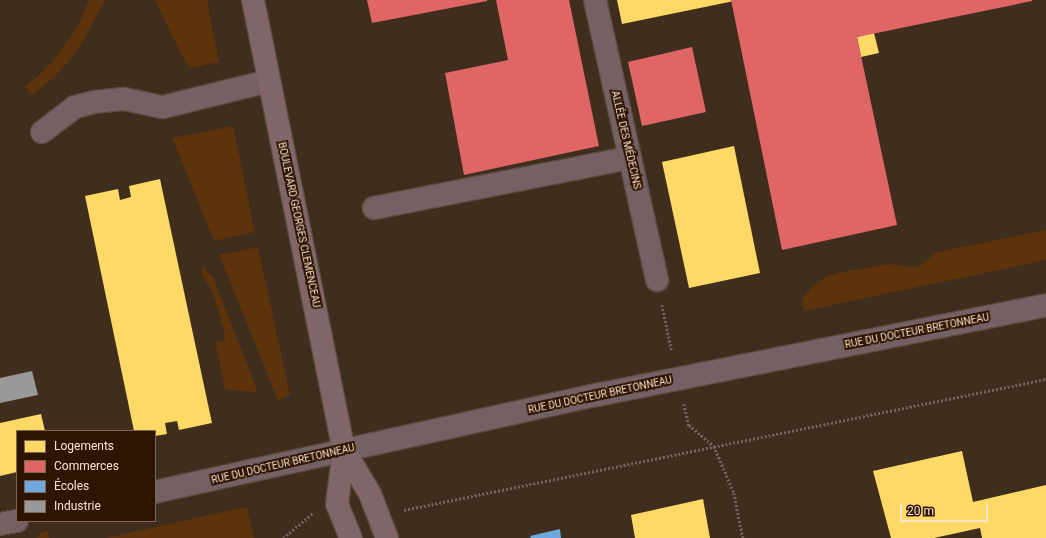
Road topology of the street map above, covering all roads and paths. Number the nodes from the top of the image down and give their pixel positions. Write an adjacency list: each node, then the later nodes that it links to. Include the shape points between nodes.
1 (253, 0): 3 (main road, BOULEVARD GEORGES CLEMENCEAU)
2 (595, 0): 5 (street, ALLÉE DES MÉDECINS)
3 (270, 81): 4 (street, via 163,107 124,99 94,102 75,108); 12 (main road, BOULEVARD GEORGES CLEMENCEAU)
4 (42, 132)
5 (630, 158): 6 (street); 7 (street, ALLÉE DES MÉDECINS)
6 (374, 208)
7 (657, 280): 9 (path)
8 (1046, 306): 9 (street, RUE DU DOCTEUR BRETONNEAU)
9 (679, 378): 11 (path, via 689,425); 12 (street, RUE DU DOCTEUR BRETONNEAU)
10 (1046, 379): 11 (path)
11 (714, 446): 15 (path, via 403,510); 21 (path, via 734,493)
12 (344, 450): 13 (street, RUE DU DOCTEUR BRETONNEAU); 14 (main road, BOULEVARD GEORGES CLEMENCEAU); 20 (main road, BOULEVARD GEORGES CLEMENCEAU, via 370,494)
13 (156, 492)
14 (337, 504): 18 (path, via 313,513); 19 (main road, BOULEVARD GEORGES CLEMENCEAU)
15 (401, 505)
16 (16, 521): 17 (street)
17 (0, 524)
18 (283, 538)
19 (351, 538)
20 (387, 538)
21 (744, 538)

